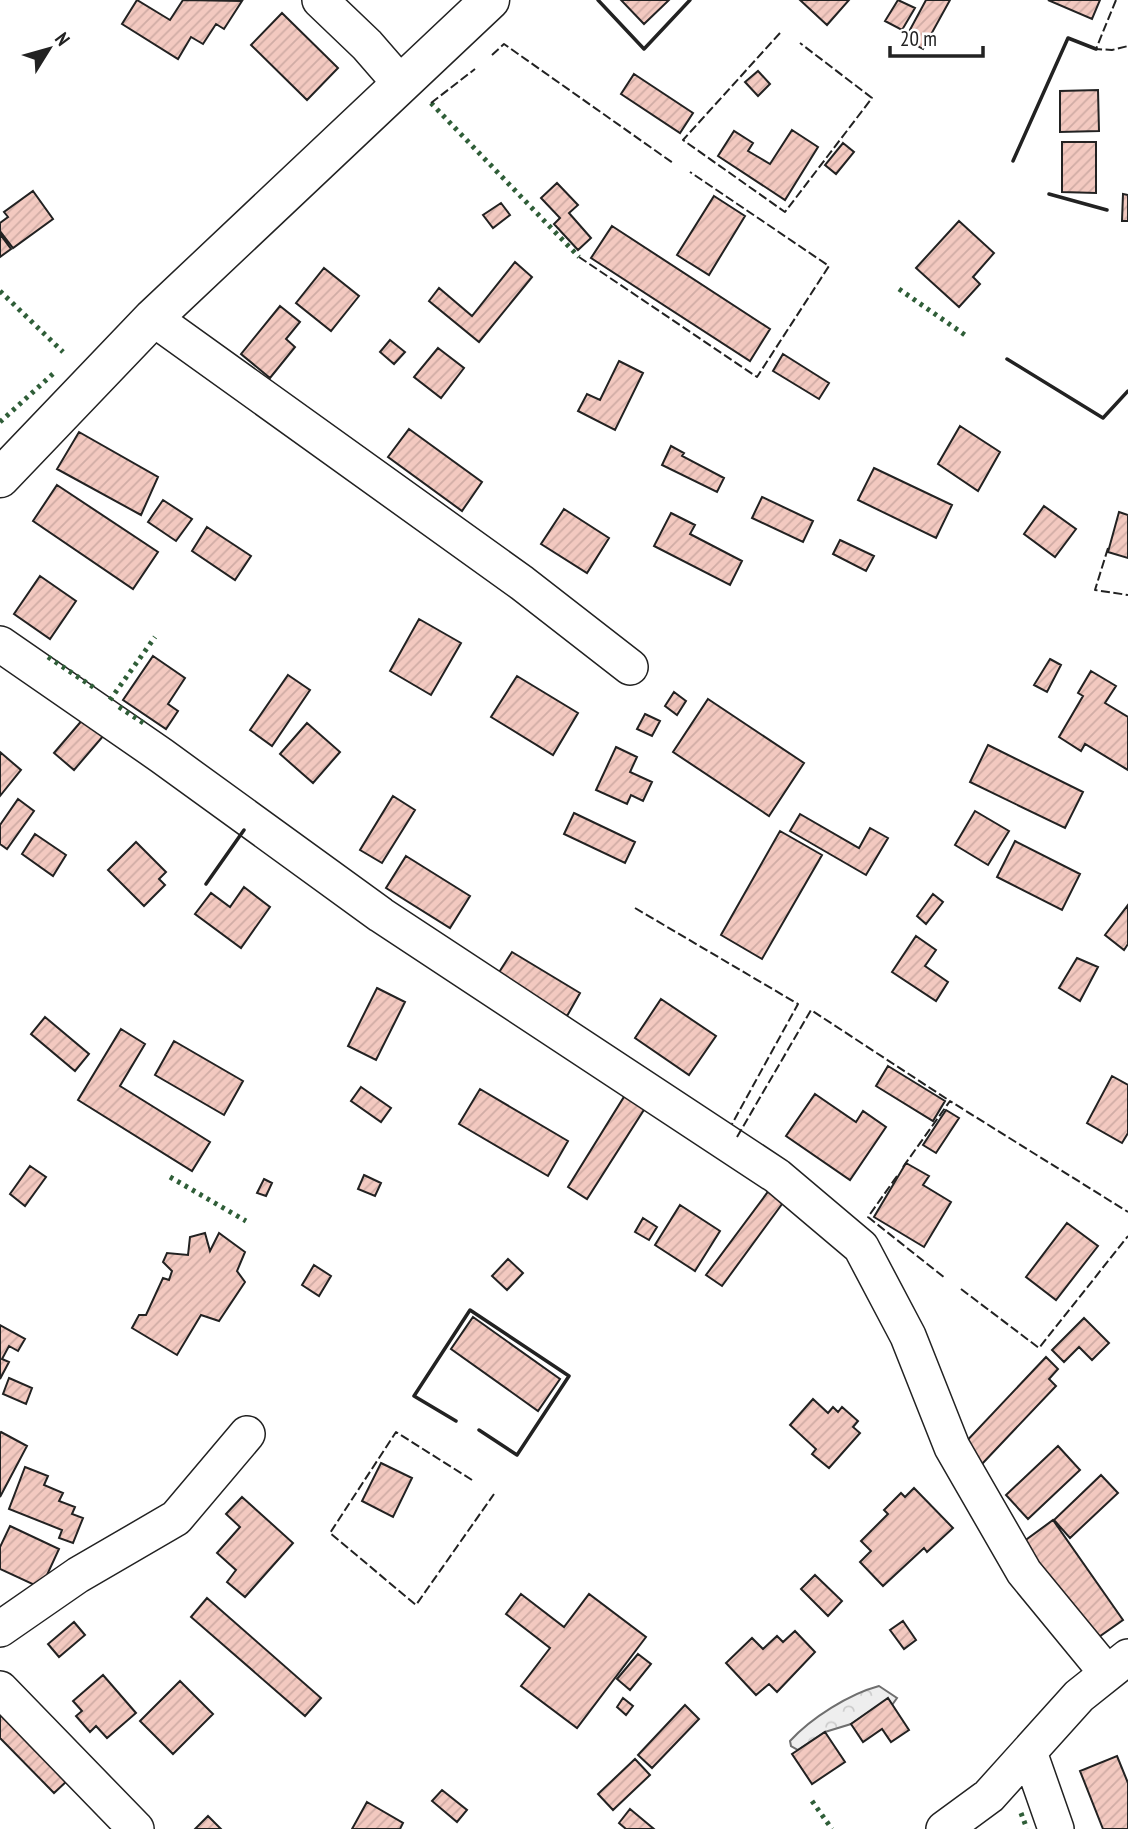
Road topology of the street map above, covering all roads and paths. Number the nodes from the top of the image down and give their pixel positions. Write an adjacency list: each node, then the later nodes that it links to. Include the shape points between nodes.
1 (320, 0): 3 (street)
2 (491, 0): 3 (main road)
3 (400, 83): 4 (main road)
4 (153, 318): 5 (main road); 7 (street, via 522,583)
5 (0, 478)
6 (0, 644): 10 (street, via 380,915 777,1177 861,1247 908,1336 952,1447 1024,1572)
7 (630, 667)
8 (247, 1434): 9 (street, via 176,1518 78,1575)
9 (0, 1629)
10 (1117, 1665): 12 (street, via 1079,1696)
11 (0, 1689): 13 (street)
12 (1029, 1752): 14 (street, via 989,1796); 15 (street)
13 (136, 1829)
14 (944, 1829)
15 (1056, 1829)

